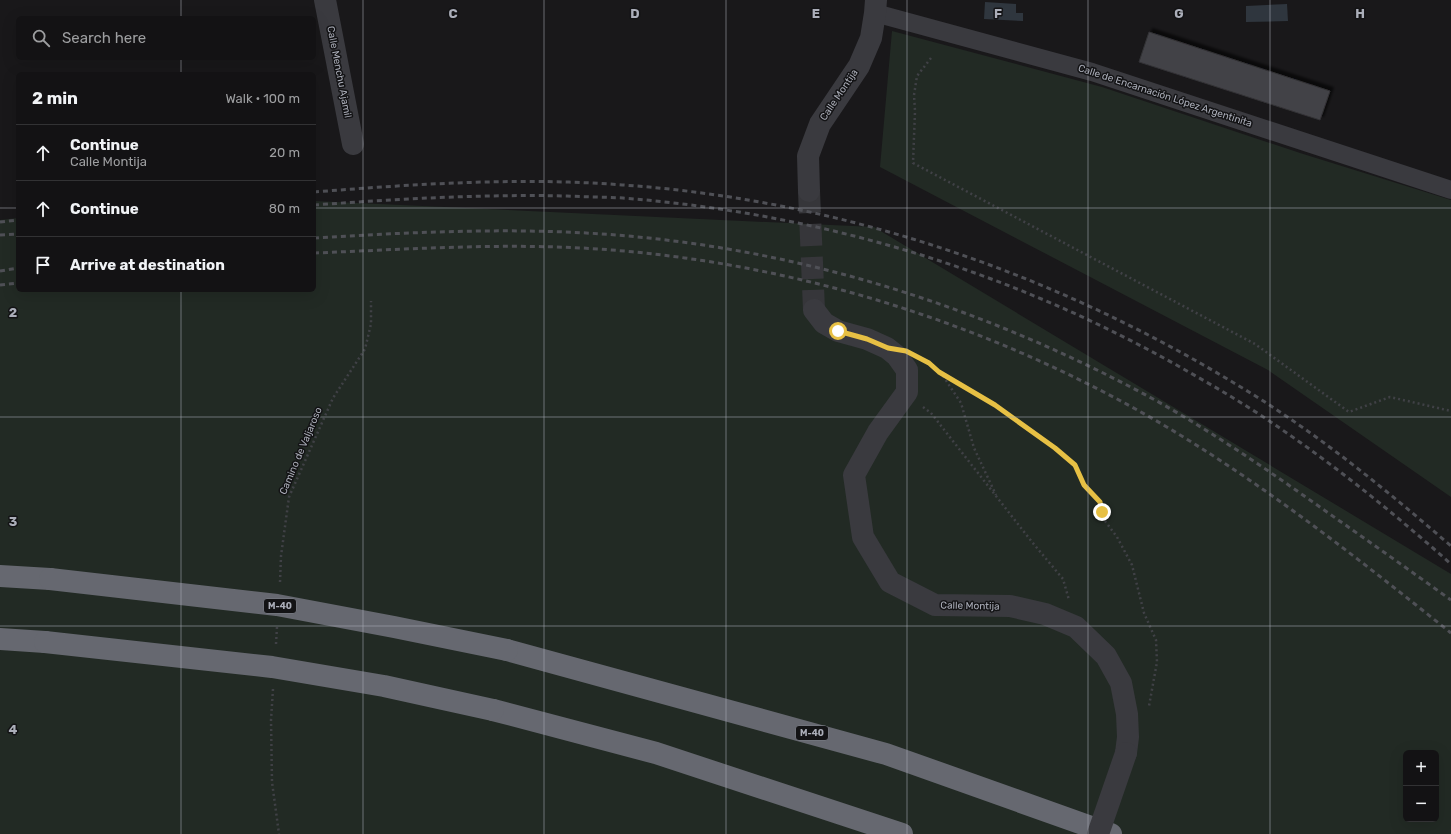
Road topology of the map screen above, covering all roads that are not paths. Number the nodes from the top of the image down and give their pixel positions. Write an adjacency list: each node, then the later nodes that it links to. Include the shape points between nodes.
1 (325, 0): 3 (street, Calle Menchu Ajamil)
2 (875, 6): 4 (street, Calle de Encarnación López Argentinita, via 1092,72); 5 (street, Calle Montija, via 871,38 859,66 820,124 808,156)
3 (353, 144)
4 (1451, 190)
5 (809, 192)
6 (814, 310): 10 (street, Calle Montija, bridge, via 824,323 838,331 888,348 907,370 907,392 878,432 854,475 863,537 890,582 935,605 1010,606 1045,614 1076,627 1106,656 1122,684 1127,714 1126,753)
7 (0, 576): 11 (highway, M-40, bridge, via 50,579 277,605 506,650 886,754)
8 (0, 639): 9 (highway, bridge, via 272,667 384,686 493,710 656,753)
9 (902, 834)
10 (1098, 834)
11 (1111, 834)

